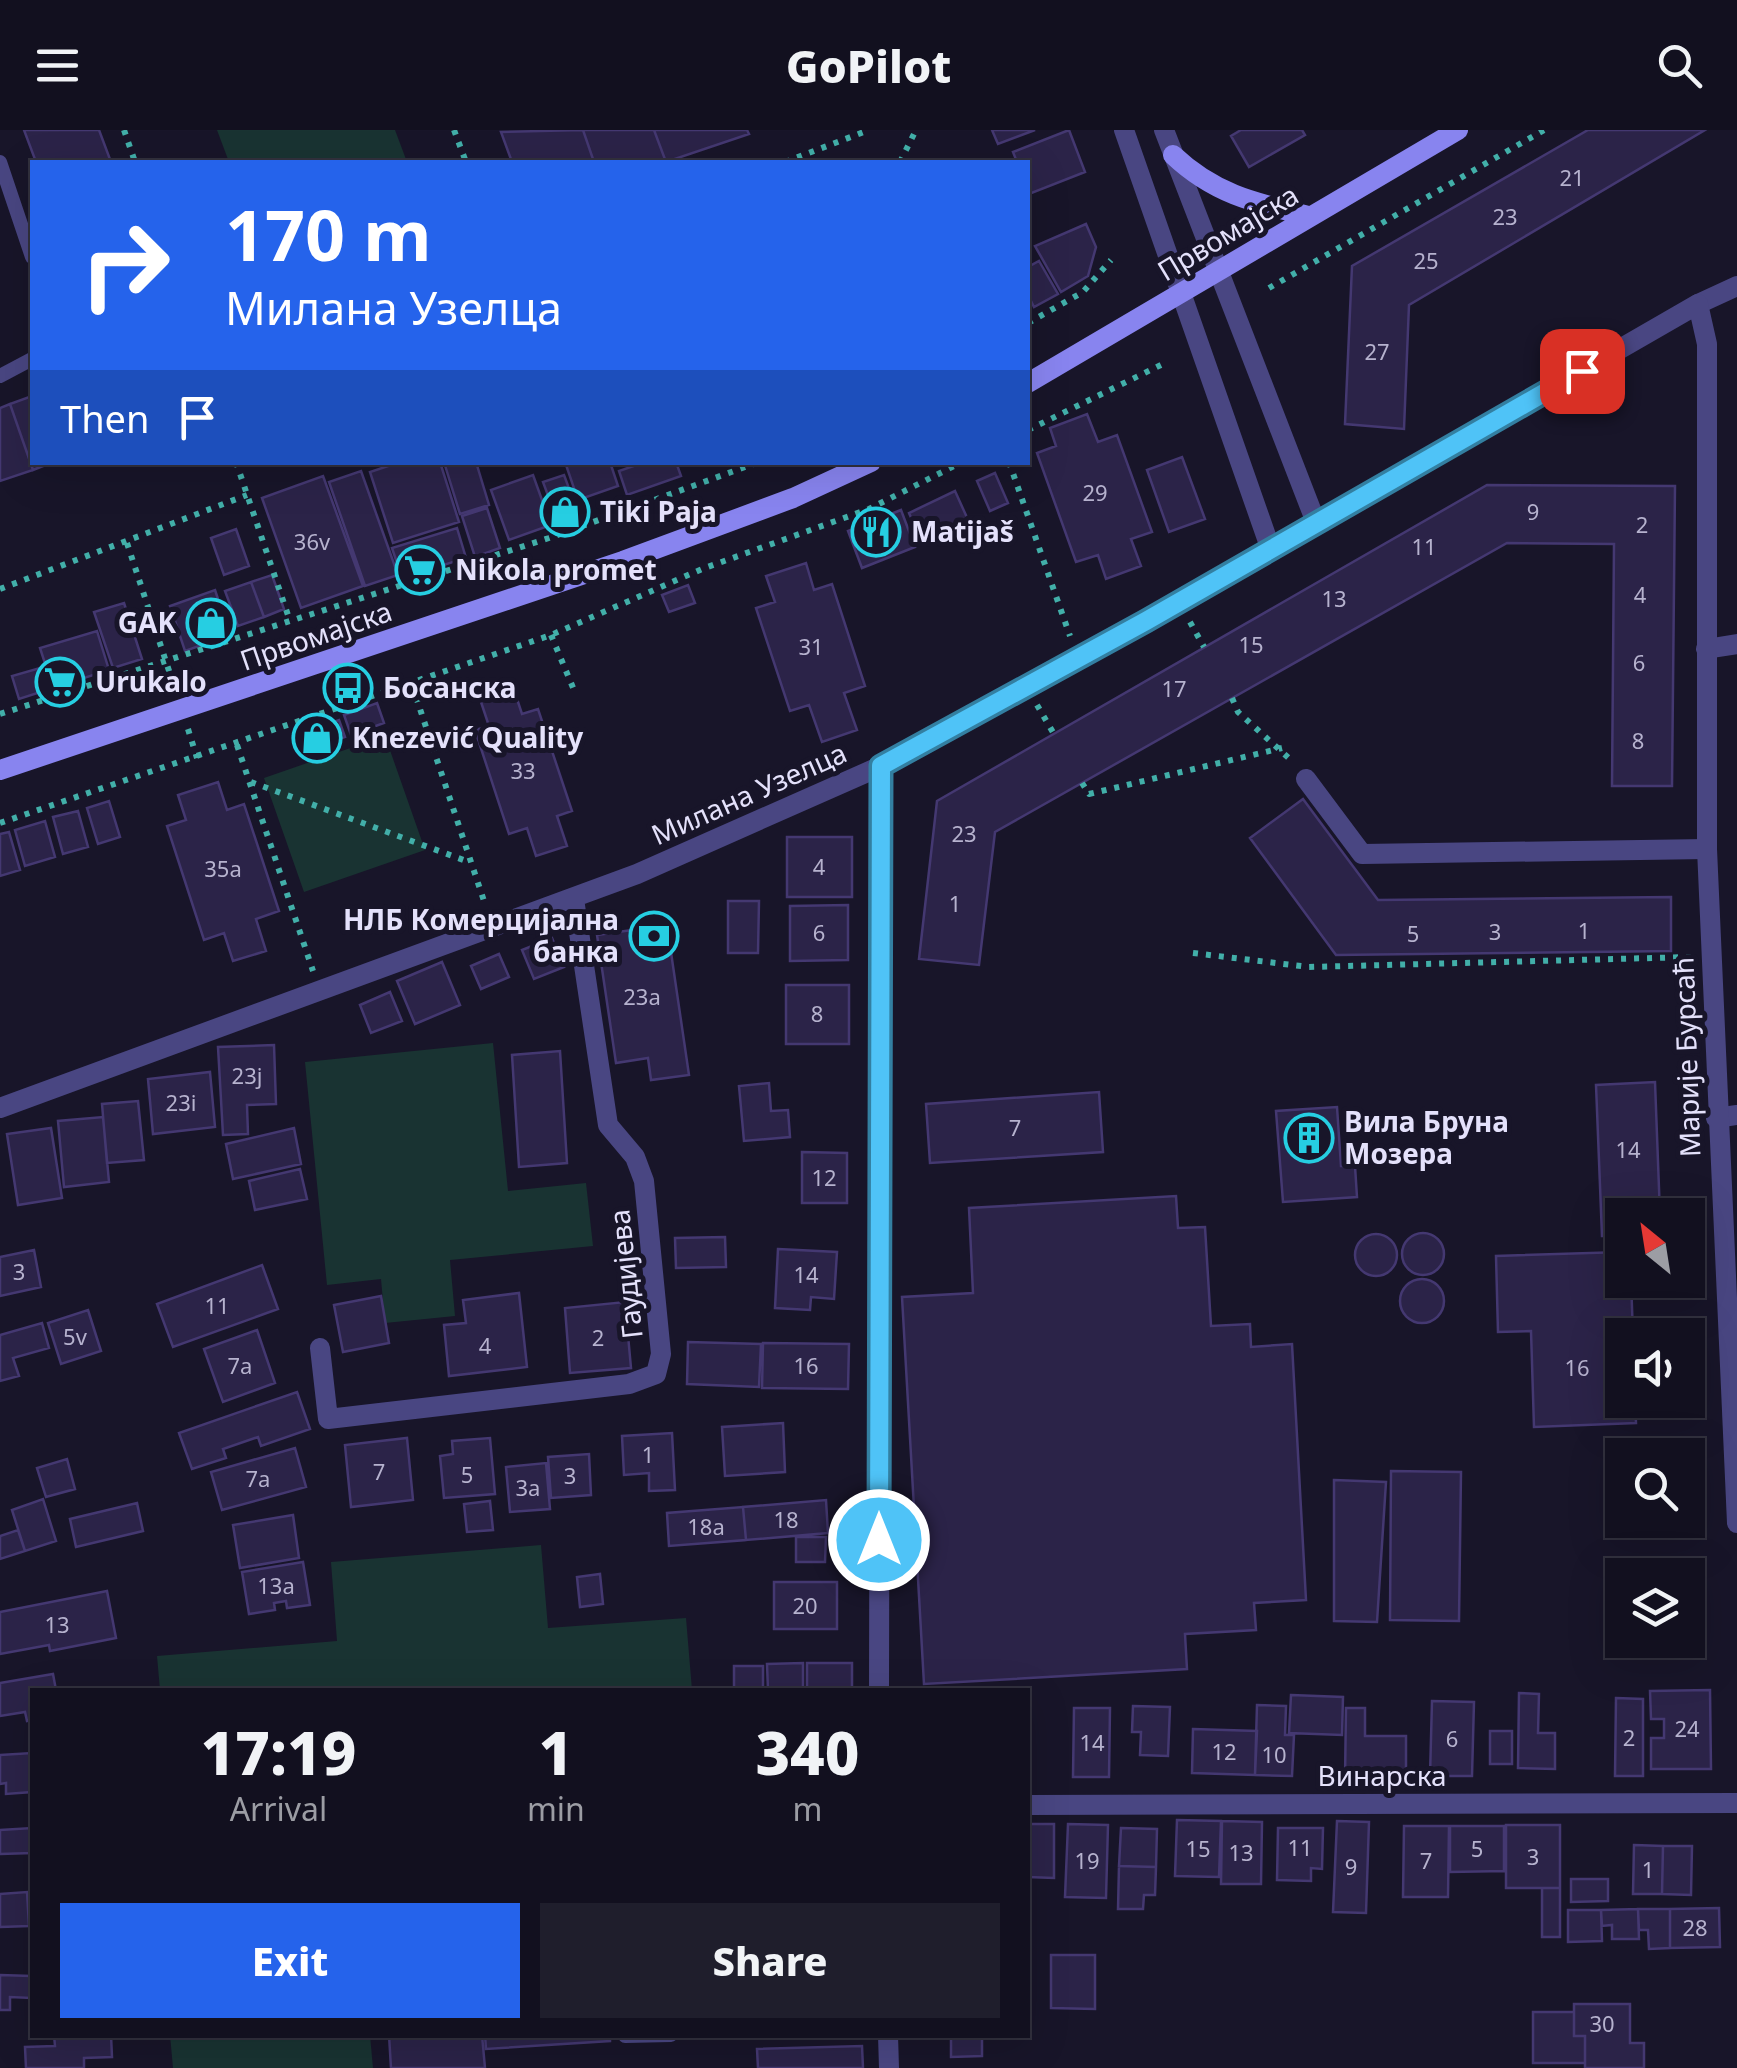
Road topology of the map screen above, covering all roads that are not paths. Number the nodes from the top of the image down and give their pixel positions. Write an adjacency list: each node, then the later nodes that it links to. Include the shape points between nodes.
1 (1124, 130): 10 (street)
2 (1164, 130): 4 (street)
3 (1458, 130): 6 (main road, Првомајска)
4 (1174, 155): 6 (main road, via 1210,187 1234,198); 8 (street)
5 (0, 162): 7 (lane)
6 (1309, 216): 8 (main road, Првомајска)
7 (30, 252)
8 (1217, 272): 10 (main road, Првомајска); 16 (street)
9 (1737, 286): 11 (street, Милана Узелца)
10 (1182, 293): 14 (main road, Првомајска); 17 (street)
11 (1698, 304): 16 (street, Милана Узелца); 19 (street, Марије Бурсаћ, via 1707,344)
12 (30, 361): 13 (lane)
13 (0, 376)
14 (1030, 382)
15 (864, 465): 21 (main road, Првомајска, via 623,561)
16 (1317, 524): 17 (street, Милана Узелца)
17 (1271, 550): 20 (street, Милана Узелца)
18 (1737, 644): 19 (street)
19 (1706, 650): 23 (street, Марије Бурсаћ)
20 (881, 766): 24 (street, Милана Узелца); 29 (street)
21 (0, 770)
22 (1306, 779): 23 (street, via 1362,854)
23 (1707, 849): 26 (street, Марије Бурсаћ)
24 (574, 899): 25 (street, Милана Узелца); 27 (street, Гаудијева, via 608,1124 635,1156 644,1181 662,1354 656,1374 629,1384 328,1419)
25 (0, 1108)
26 (1726, 1117): 28 (street, Марије Бурсаћ)
27 (320, 1348)
28 (1737, 1523)
29 (878, 1688)
30 (1737, 1803): 31 (street, Винарска)
31 (1030, 1805)
32 (888, 2038): 33 (street)
33 (890, 2068)

